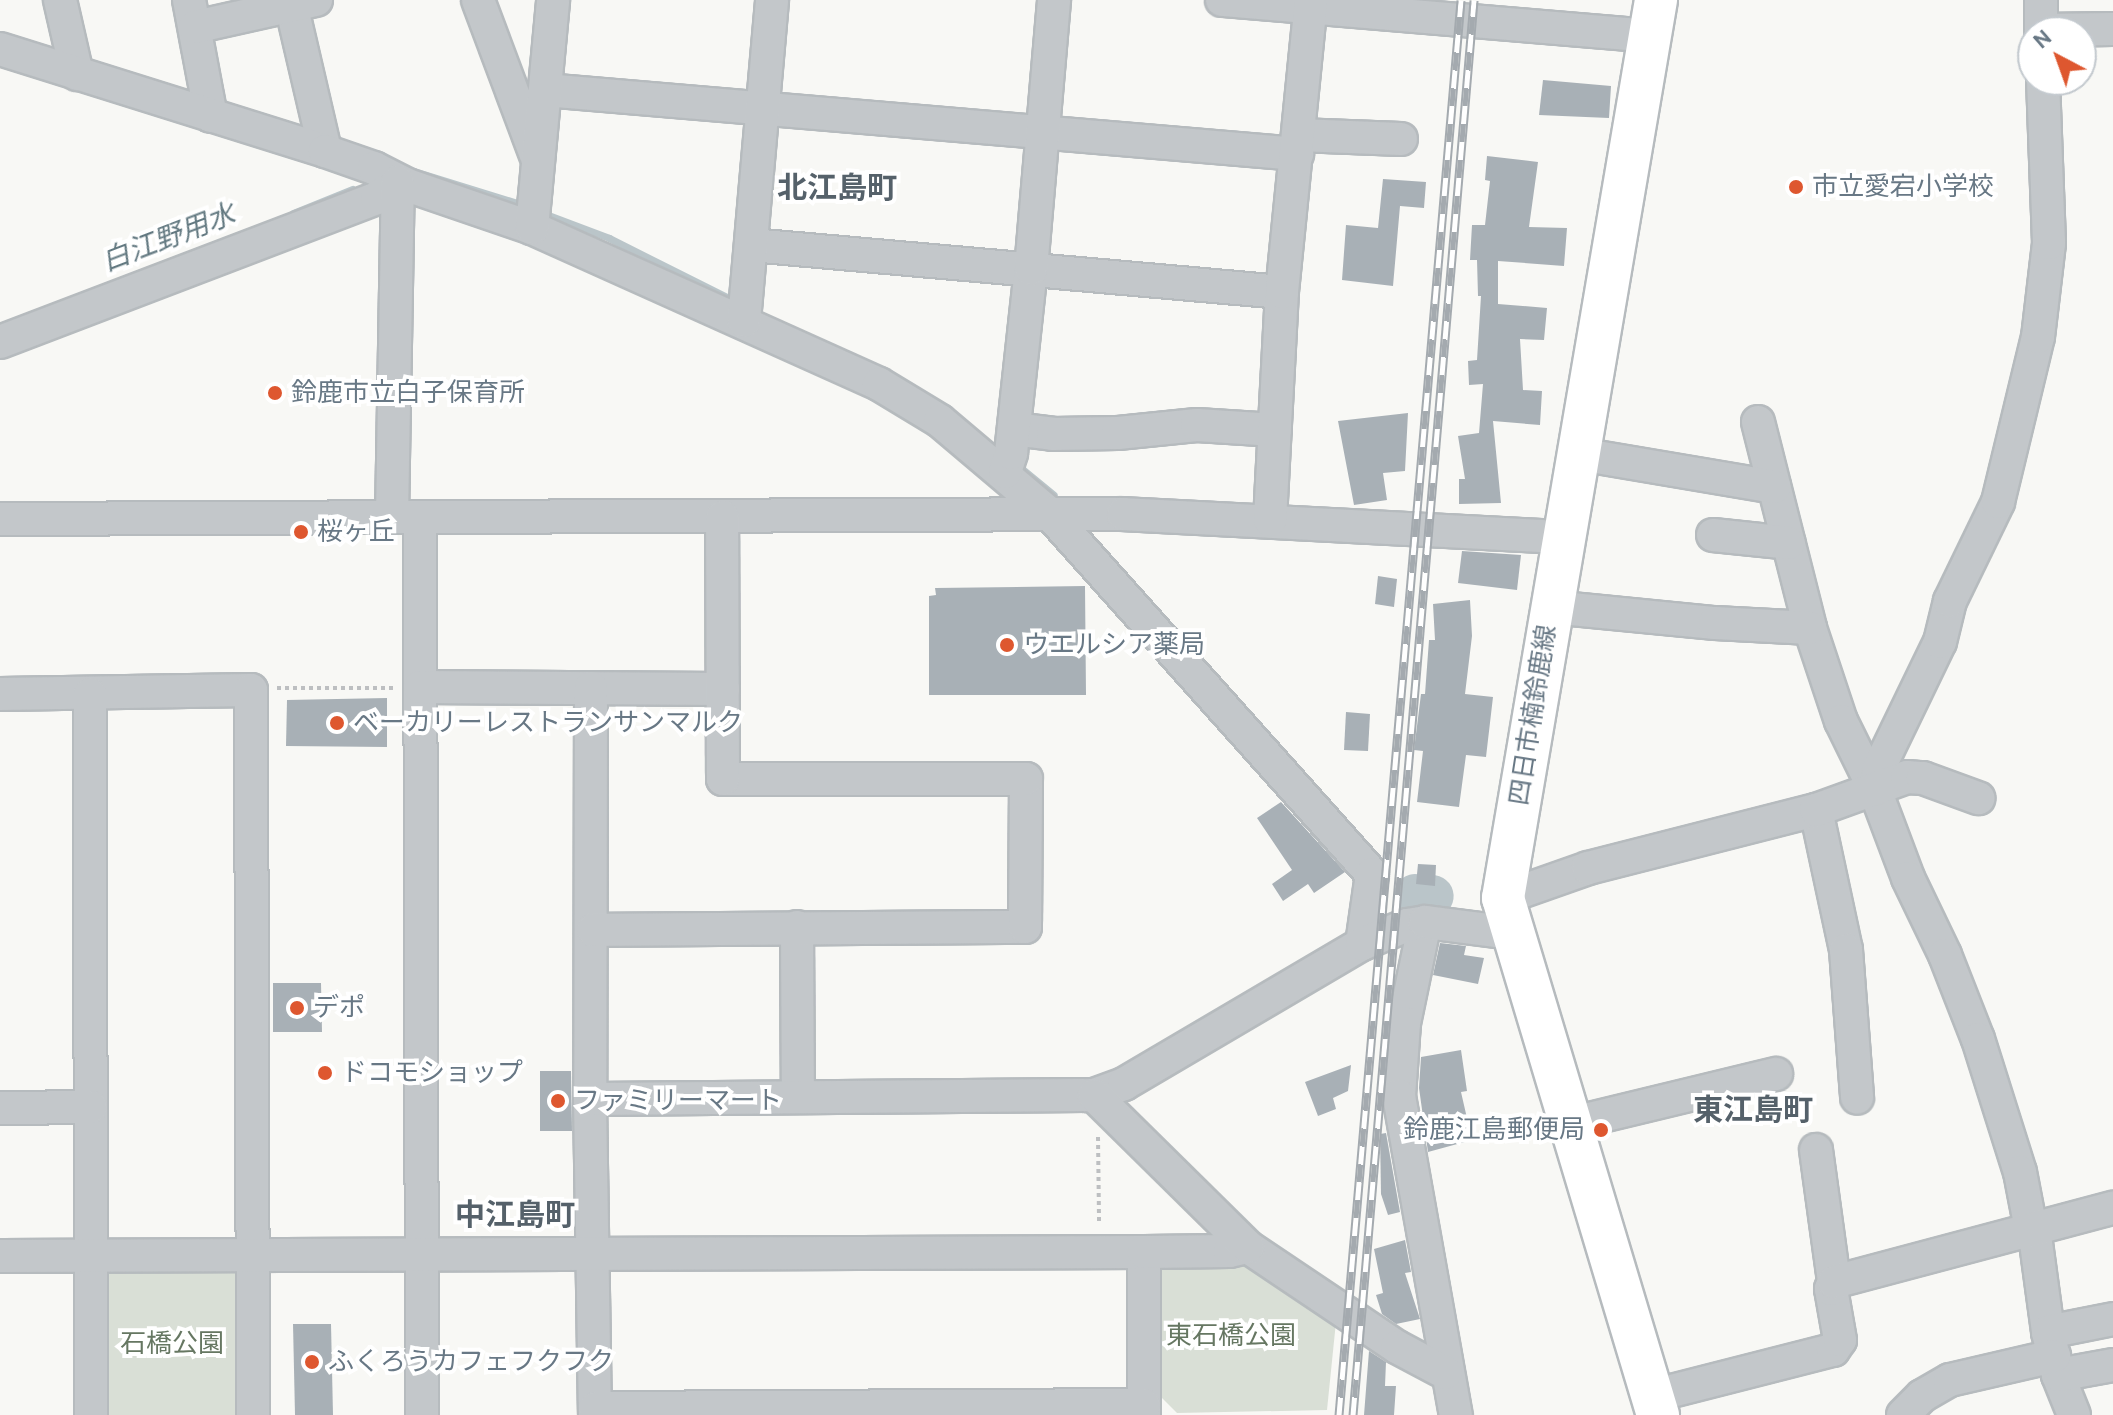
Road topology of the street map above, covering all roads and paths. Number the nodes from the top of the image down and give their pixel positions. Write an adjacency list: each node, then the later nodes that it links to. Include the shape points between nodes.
1 (60, 0): 14 (street)
2 (478, 0): 23 (street)
3 (553, 0): 15 (street)
4 (772, 0): 17 (street)
5 (1054, 0): 19 (street)
6 (1222, 0): 8 (street)
7 (299, 2): 10 (street); 22 (street)
8 (1311, 4): 9 (street); 21 (street)
9 (1414, 9): 11 (street)
10 (192, 13): 18 (street)
11 (1654, 18): 34 (main road, 四日市楠鈴鹿線)
12 (15, 54): 13 (street); 14 (street)
13 (0, 72)
14 (77, 74): 18 (street)
15 (545, 90): 17 (street); 23 (street)
16 (2044, 96): 52 (street, via 2049,243 2038,337 1998,502 1950,601 1940,642 1878,770)
17 (762, 108): 19 (street); 26 (street)
18 (211, 116): 22 (street)
19 (1043, 132): 21 (street); 27 (street)
20 (1401, 139): 21 (street)
21 (1297, 144): 28 (street)
22 (325, 151): 24 (street)
23 (538, 160): 25 (street)
24 (398, 182): 25 (street); 30 (street, via 377,198); 37 (street)
25 (533, 216): 29 (street)
26 (751, 245): 27 (street); 29 (street)
27 (1031, 269): 28 (street); 33 (street)
28 (1282, 292): 32 (street)
29 (744, 321): 33 (street, via 879,384)
30 (9, 326)
31 (1758, 422): 35 (street)
32 (1275, 430): 33 (street, via 1197,425 1053,434); 40 (street)
33 (1009, 454): 36 (street)
34 (1579, 454): 35 (street); 42 (main road, 四日市楠鈴鹿線)
35 (1774, 487): 43 (street)
36 (1050, 514): 38 (street); 40 (street); 59 (street, via 1372,874)
37 (406, 517): 38 (street); 39 (street); 46 (street)
38 (722, 517): 48 (street)
39 (0, 519)
40 (1270, 520): 42 (street)
41 (1713, 535): 43 (street)
42 (1563, 537): 44 (main road, 四日市楠鈴鹿線)
43 (1789, 543): 45 (street)
44 (1551, 607): 45 (street); 55 (main road, 四日市楠鈴鹿線)
45 (1810, 628): 52 (street, via 1841,721)
46 (409, 687): 47 (street); 49 (path); 75 (street)
47 (591, 688): 48 (street); 58 (street)
48 (723, 689): 57 (street, via 723,779 1026,779 1025,927)
49 (251, 690): 51 (street); 78 (street)
50 (0, 694): 51 (street)
51 (90, 694): 65 (street)
52 (1875, 790): 53 (street, via 1889,781 1923,778); 54 (street); 70 (street, via 1978,1039)
53 (1978, 798)
54 (1816, 810): 55 (street, via 1588,868); 63 (street, via 1846,950)
55 (1508, 915): 56 (street); 67 (main road, 四日市楠鈴鹿線)
56 (1425, 922): 59 (street); 83 (street, via 1404,1023 1399,1096)
57 (797, 927): 58 (street); 61 (street)
58 (593, 930): 64 (street)
59 (1362, 944): 62 (street)
60 (1776, 1074): 67 (street)
61 (798, 1097): 62 (street); 64 (street)
62 (1096, 1097): 71 (street); 72 (path)
63 (1857, 1098)
64 (590, 1099): 74 (street)
65 (91, 1107): 66 (street); 77 (street)
66 (0, 1108)
67 (1573, 1123): 84 (main road, 四日市楠鈴鹿線)
68 (1816, 1150): 79 (street)
69 (2113, 1208): 70 (street)
70 (2032, 1228): 79 (street); 81 (street)
71 (1248, 1247): 73 (street); 83 (street, via 1397,1347)
72 (1100, 1252): 73 (street); 74 (street)
73 (1144, 1252): 85 (street)
74 (593, 1253): 75 (street); 86 (street)
75 (421, 1254): 78 (street); 89 (street)
76 (0, 1256): 77 (street)
77 (91, 1256): 78 (street); 87 (street)
78 (253, 1257): 88 (street)
79 (1834, 1282): 84 (street, via 1840,1340 1833,1350)
80 (2113, 1319): 81 (street)
81 (2053, 1355): 82 (street); 91 (street, via 1950,1380); 92 (street)
82 (2113, 1365)
83 (1446, 1373): 90 (street)
84 (1650, 1409)
85 (1144, 1410): 86 (street)
86 (595, 1412)
87 (91, 1415)
88 (253, 1415)
89 (422, 1415)
90 (1456, 1415)
91 (1903, 1415)
92 (2074, 1415)

